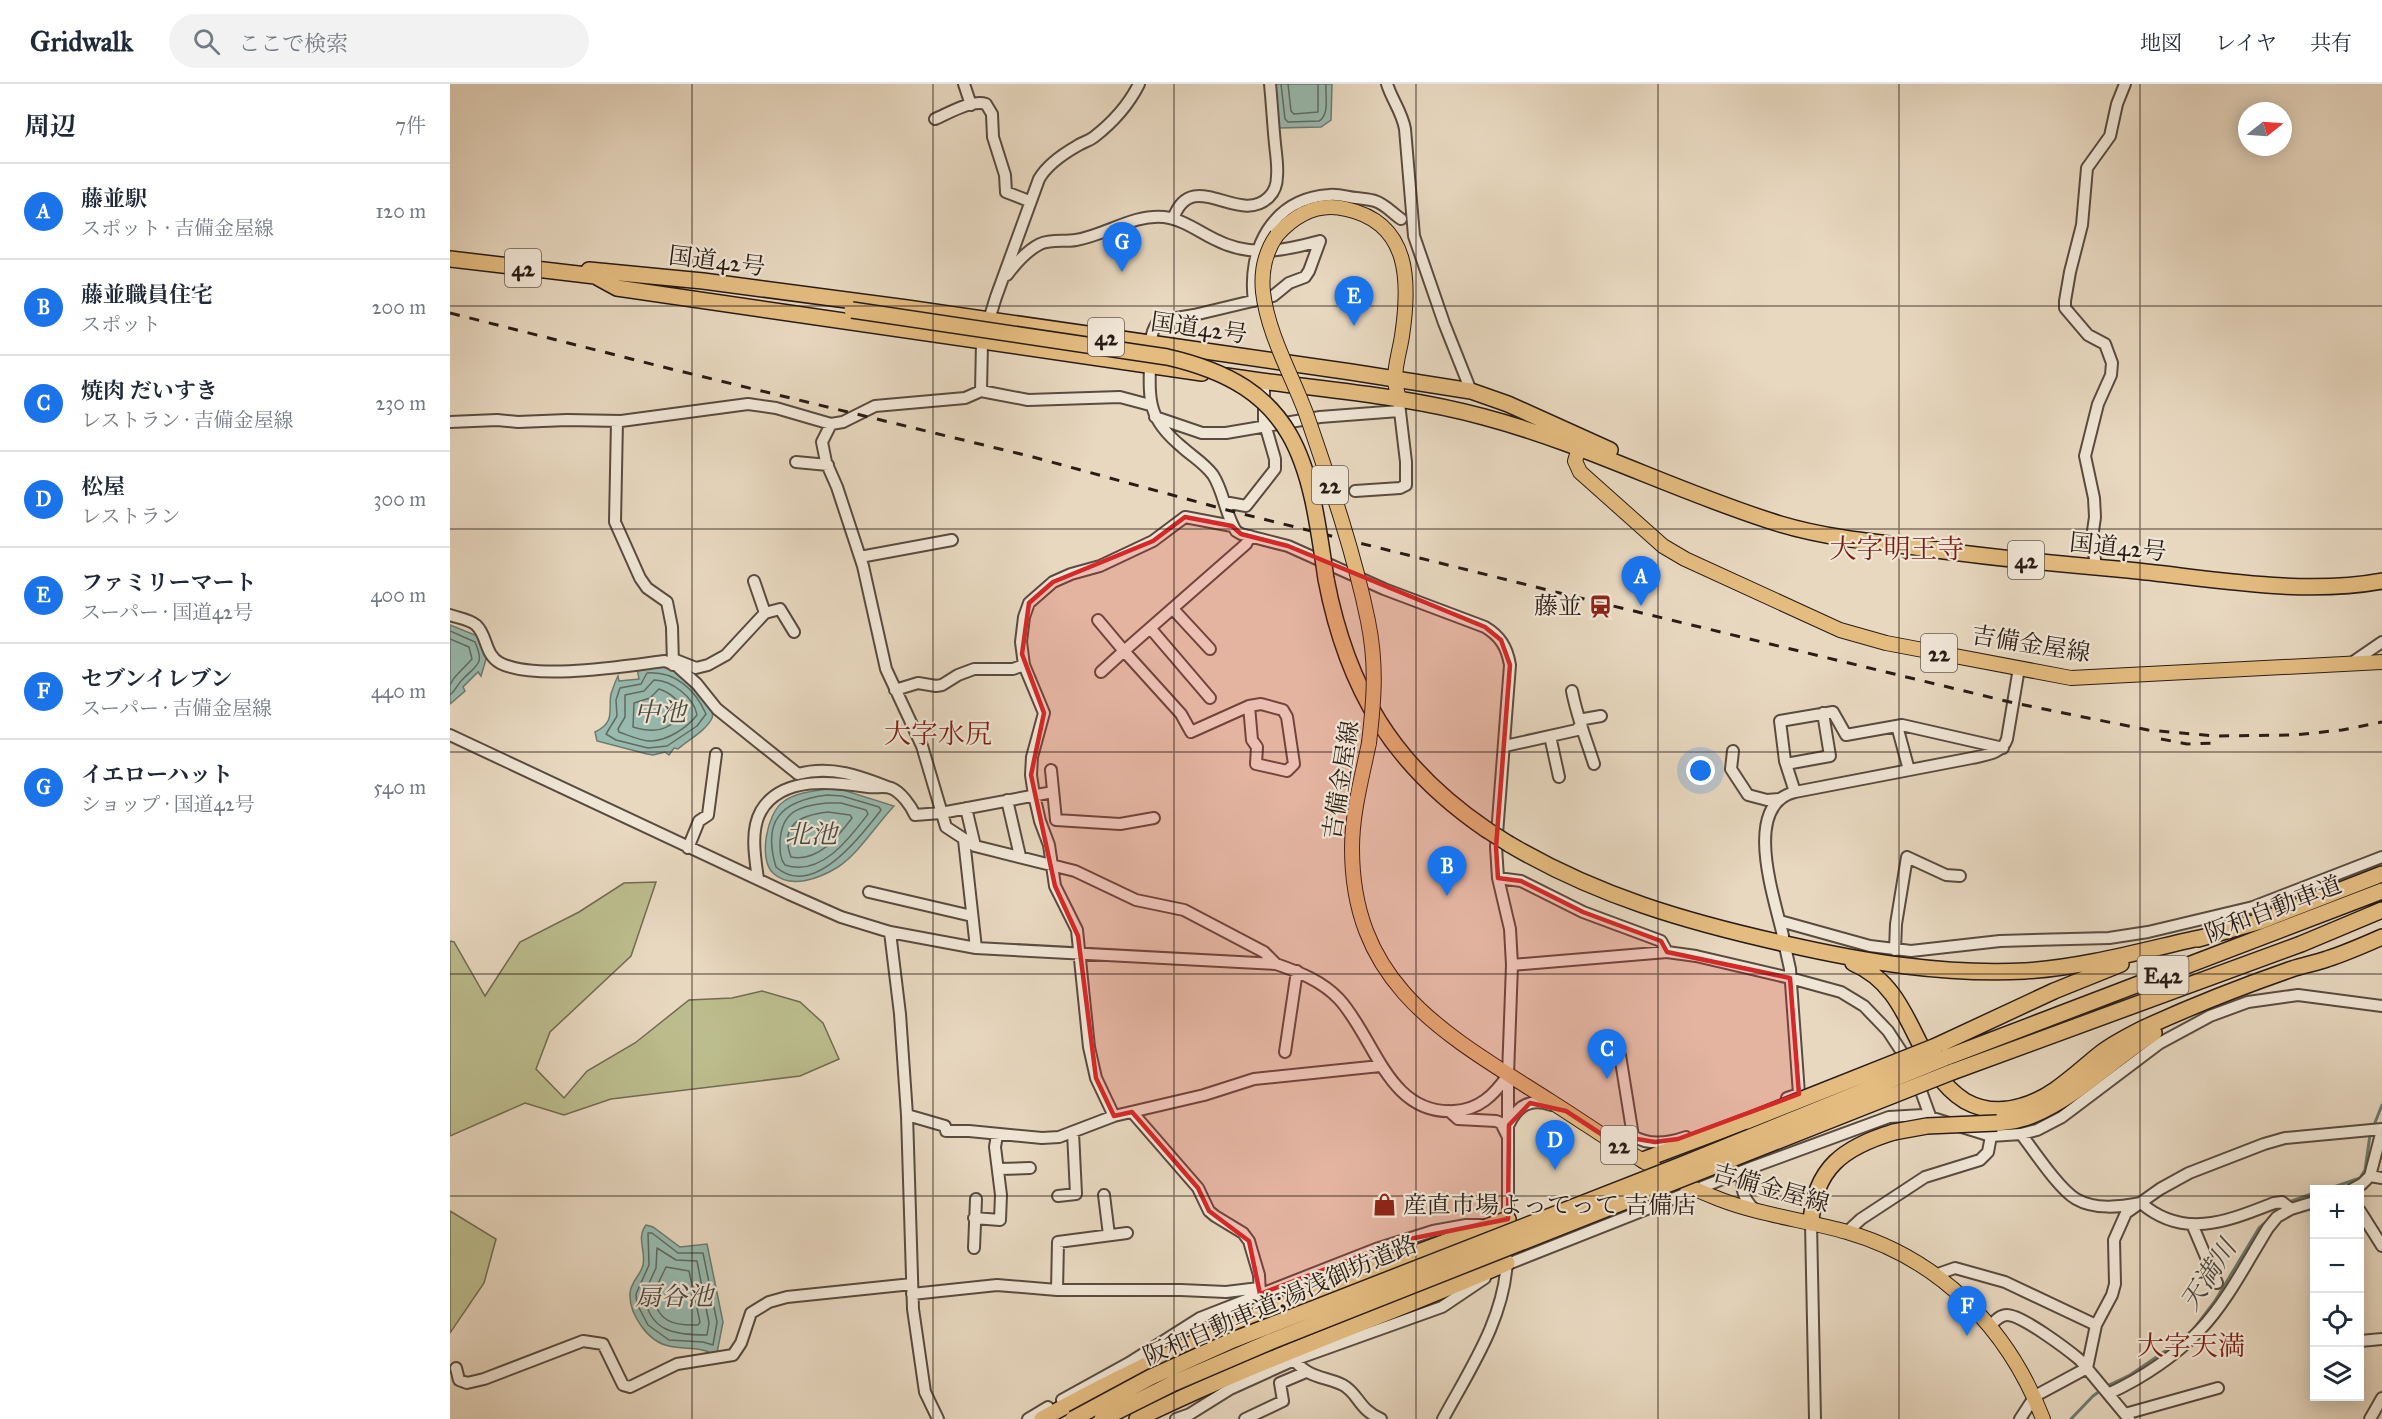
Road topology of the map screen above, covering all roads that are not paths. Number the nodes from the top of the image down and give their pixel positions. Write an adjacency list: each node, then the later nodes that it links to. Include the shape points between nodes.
1 (964, 84): 6 (street)
2 (1139, 84): 8 (street, via 1126,106 1094,138 1044,170)
3 (1270, 84): 10 (street, via 1278,176 1273,191 1263,201 1245,207 1212,196 1197,196 1184,203)
4 (1388, 84): 9 (street, via 1403,119)
5 (2125, 84): 42 (street, via 2110,136 2087,168 2082,225 2065,301 2065,308 2088,335 2105,344 2112,363 2085,456 2094,498 2092,538)
6 (971, 105): 7 (street); 8 (street, via 982,102 992,114 993,137 1006,192)
7 (935, 118)
8 (1029, 201): 16 (street)
9 (1406, 217): 11 (street); 12 (street, via 1376,201 1321,196 1280,216); 25 (street)
10 (1173, 219): 12 (street, via 1224,244); 16 (street, via 1142,218 1078,240 1046,242 1018,261)
11 (1381, 225): 22 (main road, 吉備金屋線 / 22, via 1401,254 1406,281 1405,318); 123 (main road, 吉備金屋線 / 22, bridge, via 1360,213 1337,207 1307,211 1296,217 1277,235 1264,265 1265,303 1325,471 1364,602 1375,671 1375,700 1352,847 1354,883 1368,933 1383,965 1415,1006)
12 (1256, 252): 17 (street, via 1252,276); 17 (street, via 1276,252 1320,241 1305,276 1273,296)
13 (450, 259): 14 (highway, 国道42号 / 42)
14 (514, 267): 15 (highway, 国道42号 / 42); 18 (highway, 国道42号 / 42, via 704,281)
15 (595, 276): 19 (highway, 国道42号 / 42, via 617,288); 112 (highway, bridge, via 1167,357 1201,366 1238,383 1268,406 1298,448 1315,504 1336,626 1370,708 1396,747 1443,797 1509,844 1568,876 1657,912)
16 (1002, 282): 18 (street)
17 (1254, 301): 20 (street, via 1159,321 1152,331)
18 (988, 321): 19 (street); 20 (highway, 国道42号 / 42)
19 (982, 342): 21 (highway, 国道42号 / 42); 24 (street)
20 (1151, 343): 21 (street); 22 (highway, 国道42号 / 42)
21 (1150, 366): 23 (highway, 国道42号 / 42); 26 (street)
22 (1395, 381): 25 (highway, 国道42号 / 42); 27 (main road, 吉備金屋線 / 22)
23 (1264, 382): 27 (highway, 国道42号 / 42); 32 (street)
24 (981, 392): 26 (street, via 1028,400 1120,398); 31 (street, via 965,398 875,406)
25 (1471, 392): 33 (highway, 国道42号 / 42, via 1508,404)
26 (1150, 405): 28 (street)
27 (1399, 405): 32 (street); 33 (highway, 国道42号 / 42, via 1483,416); 36 (street, via 1406,485)
28 (1155, 417): 32 (street, via 1202,433); 37 (street, via 1174,440 1206,466)
29 (617, 421): 30 (street); 31 (street, via 748,404); 54 (street, via 615,522 640,578 667,602)
30 (450, 422)
31 (831, 424): 35 (street, via 822,442)
32 (1266, 426): 37 (street, via 1275,469 1246,506)
33 (1581, 442): 42 (highway, 国道42号 / 42, via 1677,487 1785,525 1861,540); 58 (main road, 吉備金屋線 / 22, via 1575,461 1580,472 1663,546 1685,559 1840,630 1886,643)
34 (796, 462): 35 (street)
35 (828, 465): 41 (street)
36 (1355, 491)
37 (1224, 502): 38 (street)
38 (1232, 526): 39 (street); 57 (street, via 1185,517 1153,541 1100,566 1053,582 1029,603 1024,617)
39 (1250, 536): 45 (street, via 1246,544); 70 (street, via 1288,546 1494,633 1507,648 1510,665)
40 (952, 540): 41 (street)
41 (860, 557): 60 (street, via 886,669)
42 (2096, 567): 44 (highway, 国道42号 / 42, via 2309,587)
43 (754, 581): 46 (street)
44 (2382, 581)
45 (1173, 609): 49 (street); 52 (street)
46 (765, 613): 50 (street, via 780,609); 54 (street, via 726,655 708,665 696,668)
47 (450, 615): 54 (street, via 472,622 488,652 499,663 520,670)
48 (1098, 620): 53 (street)
49 (1150, 629): 53 (street); 62 (street)
50 (794, 632)
51 (2382, 642): 56 (street)
52 (1210, 649)
53 (1124, 651): 59 (street); 63 (street, via 1181,714 1191,732)
54 (673, 662): 79 (street, via 717,709 798,774 830,770)
55 (2382, 662): 56 (main road, 吉備金屋線 / 22)
56 (2350, 664): 58 (main road, 吉備金屋線 / 22, via 2072,678)
57 (1024, 665): 60 (street, via 1013,669 974,669 942,685 918,683); 82 (street, via 1044,713 1032,757)
58 (2019, 668): 71 (street)
59 (1101, 672)
60 (895, 690): 86 (street, via 922,746)
61 (1572, 691): 66 (street)
62 (1210, 698)
63 (1249, 706): 63 (street, via 1261,704 1283,710 1294,764 1287,771 1256,764 1257,747 1252,740)
64 (1823, 713): 67 (street, via 1833,712 1846,735); 75 (street, via 1780,722); 75 (street, via 1830,756)
65 (1601, 716): 66 (street, via 1584,719)
66 (1581, 725): 69 (street, via 1577,730); 74 (street)
67 (1897, 726): 71 (street); 77 (street)
68 (450, 735): 90 (street)
69 (1550, 736): 70 (street); 78 (street)
70 (1505, 746): 96 (street, via 1496,847)
71 (2003, 748): 77 (street)
72 (1733, 751): 83 (street, via 1731,769 1748,795)
73 (716, 754): 90 (street, via 708,815 699,821)
74 (1594, 764)
75 (1786, 764): 81 (street)
76 (1051, 770): 80 (street)
77 (1909, 770): 81 (street)
78 (1559, 777)
79 (890, 788): 86 (street, via 915,815); 97 (street, via 815,782 771,799 757,820 754,839)
80 (1053, 792): 82 (street); 87 (street, via 1056,820 1120,824)
81 (1795, 792): 83 (street)
82 (1034, 795): 84 (street); 93 (street)
83 (1779, 799): 102 (street, via 1767,820 1764,843)
84 (1007, 800): 85 (street); 91 (street)
85 (966, 808): 86 (street); 89 (street)
86 (941, 813): 88 (street, via 946,827)
87 (1154, 818)
88 (964, 840): 89 (street); 101 (street)
89 (975, 846): 91 (street)
90 (688, 848): 97 (street)
91 (1020, 856): 93 (street)
92 (2382, 857): 108 (street, via 2253,907 2148,932 2109,938 2000,941 1931,951)
93 (1051, 864): 111 (street, via 1055,886 1077,930); 113 (street, via 1136,900 1184,910 1264,952)
94 (2382, 874): 105 (highway, via 2261,921)
95 (1960, 876): 108 (street, via 1946,875 1907,857)
96 (1498, 878): 110 (street, via 1521,881 1583,912 1661,941); 114 (street, via 1510,928)
97 (758, 879): 103 (street, via 842,917)
98 (2382, 891): 121 (highway, 阪和自動車道 / E42)
99 (869, 892): 101 (street)
100 (2382, 910): 121 (highway, 阪和自動車道 / E42, via 2301,944)
101 (972, 916): 107 (street)
102 (1780, 921): 104 (street); 108 (street)
103 (890, 932): 107 (street); 127 (street)
104 (1783, 936)
105 (2208, 936): 112 (highway, via 2103,959 2025,970 1896,966); 121 (highway, via 2082,978)
106 (2382, 937): 117 (highway)
107 (976, 948): 111 (street)
108 (1895, 950)
109 (1786, 951): 116 (street)
110 (1667, 952): 114 (street); 116 (street)
111 (1080, 955): 113 (street); 128 (street, via 1089,1047 1096,1078)
112 (1834, 955): 117 (highway, via 1864,969 1891,990 1940,1079 1966,1101 1988,1109 2030,1104 2126,1038)
113 (1276, 964): 115 (street)
114 (1512, 965): 123 (street)
115 (1297, 971): 119 (street); 122 (street, via 1339,1000 1360,1028)
116 (1791, 978): 129 (street, via 1840,993 1872,1013 1909,1062); 136 (street, via 1799,1094 1678,1139 1647,1142)
117 (2226, 995): 132 (highway, via 2135,1045 2048,1109)
118 (2382, 1006): 134 (street, via 2298,995 2236,1006 2169,1037 2062,1117)
119 (1285, 1052)
120 (1620, 1054): 136 (street)
121 (1944, 1059): 139 (highway, bridge, via 1747,1121); 187 (highway, 阪和自動車道;湯浅御坊道路 / E42, bridge, via 1233,1340); 188 (highway, 阪和自動車道;湯浅御坊道路 / E42, bridge, via 1293,1332)
122 (1380, 1066): 124 (street, via 1397,1088 1419,1104); 126 (street, via 1254,1078)
123 (1509, 1075): 124 (street, via 1482,1103 1470,1109); 125 (main road, 吉備金屋線 / 22); 130 (street)
124 (1449, 1111): 137 (street, via 1458,1119 1501,1123)
125 (1566, 1111): 130 (street, via 1537,1101 1518,1109); 138 (main road, 吉備金屋線 / 22)
126 (1132, 1112): 128 (street); 169 (street, via 1198,1188 1209,1211 1249,1241)
127 (907, 1115): 135 (street, via 945,1126 946,1131); 167 (street)
128 (1114, 1116): 133 (street)
129 (1930, 1116): 132 (street, via 1951,1125); 140 (street, via 1889,1117)
130 (1509, 1125): 137 (street)
131 (2381, 1129): 143 (street); 150 (street, via 2286,1138 2264,1144 2189,1173)
132 (1994, 1130): 134 (street); 157 (highway, bridge, via 1927,1126 1894,1132 1857,1146 1824,1174 1814,1194); 159 (street, via 1988,1152 1980,1160 1925,1177)
133 (1073, 1132): 135 (street, via 1042,1138); 148 (street, via 1076,1194)
134 (2021, 1134): 150 (street, via 2075,1199 2107,1207)
135 (997, 1135): 142 (street)
136 (1633, 1136): 138 (street)
137 (1509, 1143): 156 (street)
138 (1624, 1149): 139 (main road, 吉備金屋線 / 22)
139 (1643, 1160): 146 (main road, 吉備金屋線 / 22)
140 (1754, 1167): 146 (street); 153 (street, via 1744,1177 1742,1188)
141 (1030, 1168): 142 (street)
142 (999, 1169): 155 (street, via 1000,1220)
143 (2370, 1176): 144 (street); 145 (street)
144 (2382, 1178)
145 (2362, 1185)
146 (1695, 1190): 153 (main road, 吉備金屋線 / 22); 164 (street)
147 (1104, 1195): 161 (street)
148 (1058, 1196)
149 (976, 1199): 155 (street)
150 (2141, 1203): 158 (street, via 2165,1220); 171 (street, via 2126,1213 2117,1230 2115,1284)
151 (2310, 1203): 152 (street)
152 (2291, 1209): 158 (street, via 2282,1202 2274,1203 2221,1222); 179 (street, via 2268,1228 2200,1330 2139,1378)
153 (1755, 1210): 157 (main road, 吉備金屋線 / 22)
154 (2364, 1217): 162 (street)
155 (974, 1218): 163 (street)
156 (1508, 1220): 164 (street); 169 (street, via 1433,1231); 186 (highway, via 1380,1266 1208,1336 1130,1371)
157 (1811, 1223): 159 (main road, 吉備金屋線 / 22); 193 (street)
158 (2192, 1224): 166 (street)
159 (1847, 1232): 165 (main road, 吉備金屋線 / 22, via 1892,1250)
160 (1127, 1233): 161 (street)
161 (1109, 1235): 168 (street, via 1058,1242)
162 (2382, 1246)
163 (974, 1248)
164 (1507, 1263): 174 (street, via 1442,1307); 189 (highway); 192 (street, via 1490,1330)
165 (1935, 1275): 170 (main road, 吉備金屋線 / 22); 171 (street, via 1955,1268 2005,1282)
166 (2217, 1283)
167 (912, 1289): 168 (street, via 997,1285); 175 (street, via 787,1297 769,1302 751,1312 733,1355 677,1364 630,1387 623,1386 603,1344 583,1341 466,1383 459,1380); 184 (street, via 925,1392)
168 (1057, 1290): 169 (street)
169 (1260, 1291): 185 (street, via 1200,1318 1130,1363)
170 (1991, 1325): 176 (street, via 2007,1315 2023,1321 2071,1352); 180 (main road, 吉備金屋線 / 22)
171 (2096, 1325): 176 (street)
172 (2382, 1339): 173 (street)
173 (2364, 1341)
174 (1294, 1360): 177 (street); 190 (street)
175 (456, 1368)
176 (2087, 1368): 179 (street); 180 (street)
177 (1306, 1372): 183 (street, via 1352,1391); 191 (street, via 1280,1383 1283,1401)
178 (2218, 1388): 182 (street)
179 (2108, 1393): 182 (street)
180 (2035, 1396): 194 (street); 195 (main road, 吉備金屋線 / 22)
181 (2382, 1398): 196 (street)
182 (2127, 1417)
183 (1371, 1418)
184 (938, 1419)
185 (1028, 1419)
186 (1042, 1419)
187 (1072, 1419)
188 (1102, 1419)
189 (1137, 1419)
190 (1176, 1419)
191 (1245, 1419)
192 (1443, 1419)
193 (1815, 1419)
194 (2020, 1419)
195 (2043, 1419)
196 (2370, 1419)

